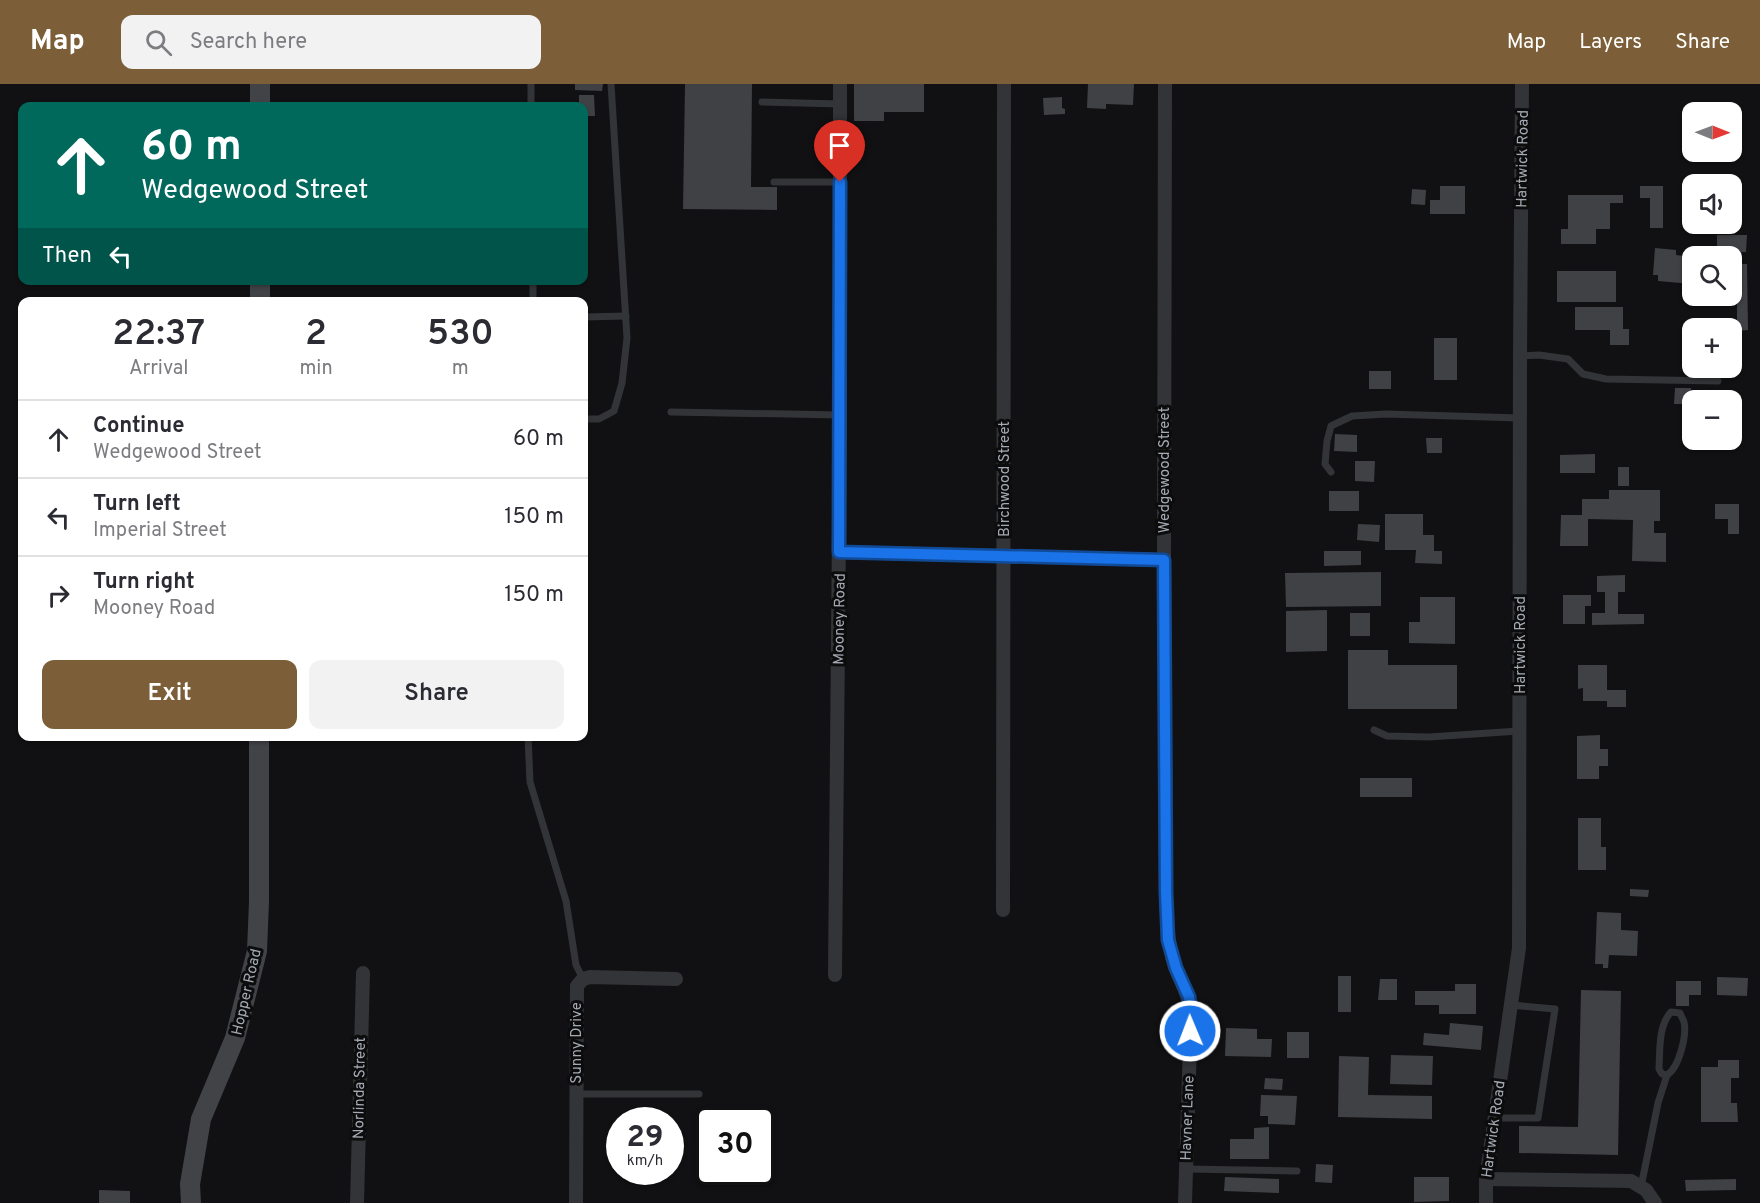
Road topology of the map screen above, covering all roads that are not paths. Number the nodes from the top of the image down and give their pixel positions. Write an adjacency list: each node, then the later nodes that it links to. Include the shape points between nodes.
1 (260, 84): 8 (main road)
2 (531, 84): 9 (lane)
3 (611, 84): 14 (lane)
4 (840, 84): 11 (street, Mooney Road)
5 (1004, 84): 24 (street, Birchwood Street)
6 (1165, 84): 25 (street, Wedgewood Street)
7 (1522, 84): 16 (street, Hartwick Road)
8 (260, 102)
9 (531, 102)
10 (762, 102): 11 (lane)
11 (840, 104): 13 (street, Mooney Road)
12 (774, 182): 13 (lane)
13 (840, 182): 19 (street, Mooney Road)
14 (626, 316): 15 (lane); 21 (lane, via 622,383 615,411 599,419)
15 (588, 317)
16 (1520, 356): 17 (lane, via 1568,359 1583,374 1606,379); 20 (street, Hartwick Road)
17 (1718, 381)
18 (671, 412): 19 (lane)
19 (840, 415): 23 (street, Mooney Road)
20 (1520, 418): 22 (lane, via 1352,416 1331,426 1325,464); 27 (street, Hartwick Road)
21 (588, 419)
22 (1331, 472)
23 (839, 552): 24 (street); 33 (street, Mooney Road)
24 (1005, 556): 25 (street); 31 (street, Birchwood Street)
25 (1164, 560): 30 (street, Wedgewood Street)
26 (1374, 730): 27 (lane, via 1387,736 1429,737)
27 (1520, 731): 36 (street, Hartwick Road, via 1519,948)
28 (260, 741): 45 (main road, Hopper Road, via 257,951 235,1038 201,1119 190,1184)
29 (528, 741): 34 (lane, via 530,782 566,901 576,965)
30 (1166, 892): 41 (street, Havner Lane, via 1168,940 1191,1012)
31 (1004, 910)
32 (363, 973): 46 (street, Norlinda Street)
33 (835, 975)
34 (583, 978): 35 (street); 38 (street, Sunny Drive, via 576,989)
35 (676, 979)
36 (1511, 1005): 40 (street, Hartwick Road); 40 (lane, via 1555,1009 1539,1118)
37 (1667, 1075): 37 (lane, via 1673,1072 1684,1035 1680,1013 1671,1012 1665,1018 1659,1070); 44 (lane)
38 (576, 1094): 39 (lane); 47 (street, Sunny Drive)
39 (699, 1094)
40 (1494, 1118): 43 (street, Hartwick Road)
41 (1186, 1169): 42 (lane); 48 (street, Havner Lane)
42 (1297, 1171)
43 (1486, 1179): 44 (street, via 1631,1181); 49 (street, Hartwick Road)
44 (1641, 1187): 50 (street)
45 (191, 1203)
46 (357, 1203)
47 (576, 1203)
48 (1185, 1203)
49 (1485, 1203)
50 (1655, 1203)

